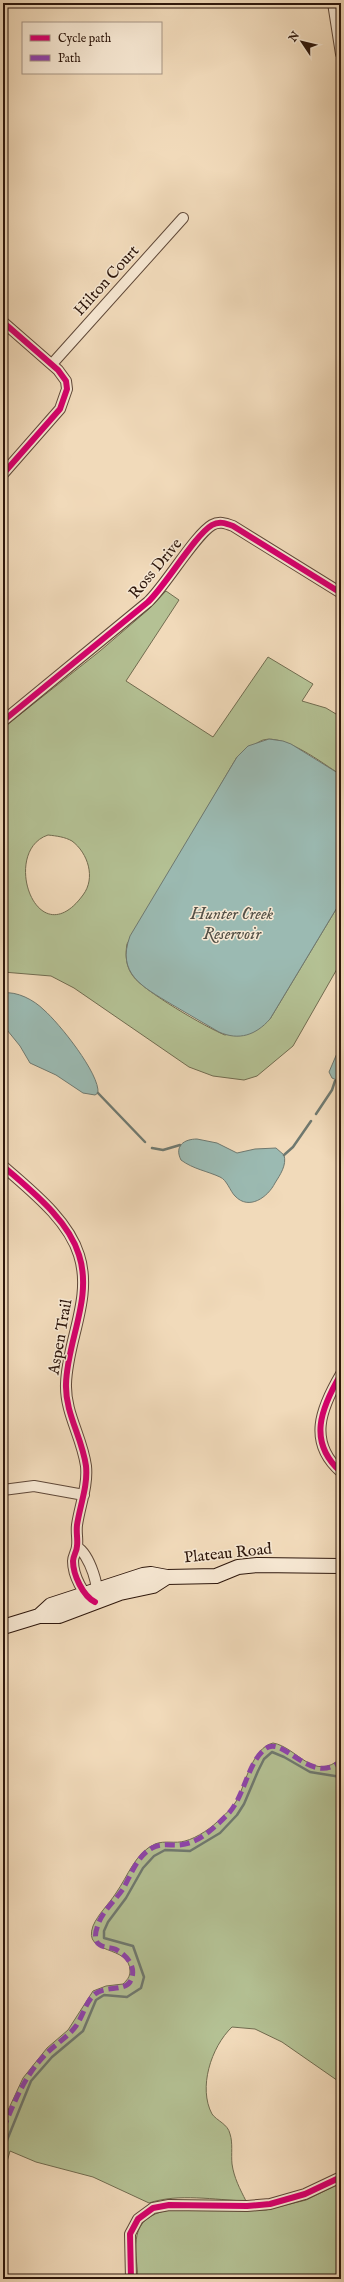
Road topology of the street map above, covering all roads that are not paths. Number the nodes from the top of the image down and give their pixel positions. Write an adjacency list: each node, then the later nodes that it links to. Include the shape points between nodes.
1 (333, 3): 2 (street)
2 (341, 54)
3 (183, 218): 5 (street, Hilton Court)
4 (3, 322): 5 (street)
5 (52, 364): 6 (street, via 62,375 67,389 64,402 55,416)
6 (3, 474)
7 (341, 593): 8 (street, Ross Drive, via 233,526 225,523 212,525 148,602)
8 (3, 721)
9 (3, 1166): 13 (street, Aspen Trail, via 63,1225 79,1255 84,1279 66,1383 68,1408 86,1465)
10 (341, 1374): 11 (street, via 326,1402 320,1429 326,1454)
11 (341, 1472)
12 (3, 1490): 13 (street, via 34,1486)
13 (84, 1495): 14 (street, Aspen Trail, via 77,1525)
14 (77, 1548): 16 (street, Aspen Trail, via 73,1561); 17 (street, via 85,1555)
15 (341, 1566): 17 (street, Plateau Road, via 238,1567 216,1576 167,1577 154,1586)
16 (84, 1593): 17 (street, Plateau Road); 18 (street, Plateau Road, via 51,1605)
17 (97, 1595): 18 (street, Plateau Road, via 59,1616)
18 (39, 1616): 19 (street, Plateau Road)
19 (3, 1627)
20 (341, 2177): 21 (street, via 305,2194 270,2204 169,2205 153,2208 138,2219 130,2234)
21 (131, 2279)

